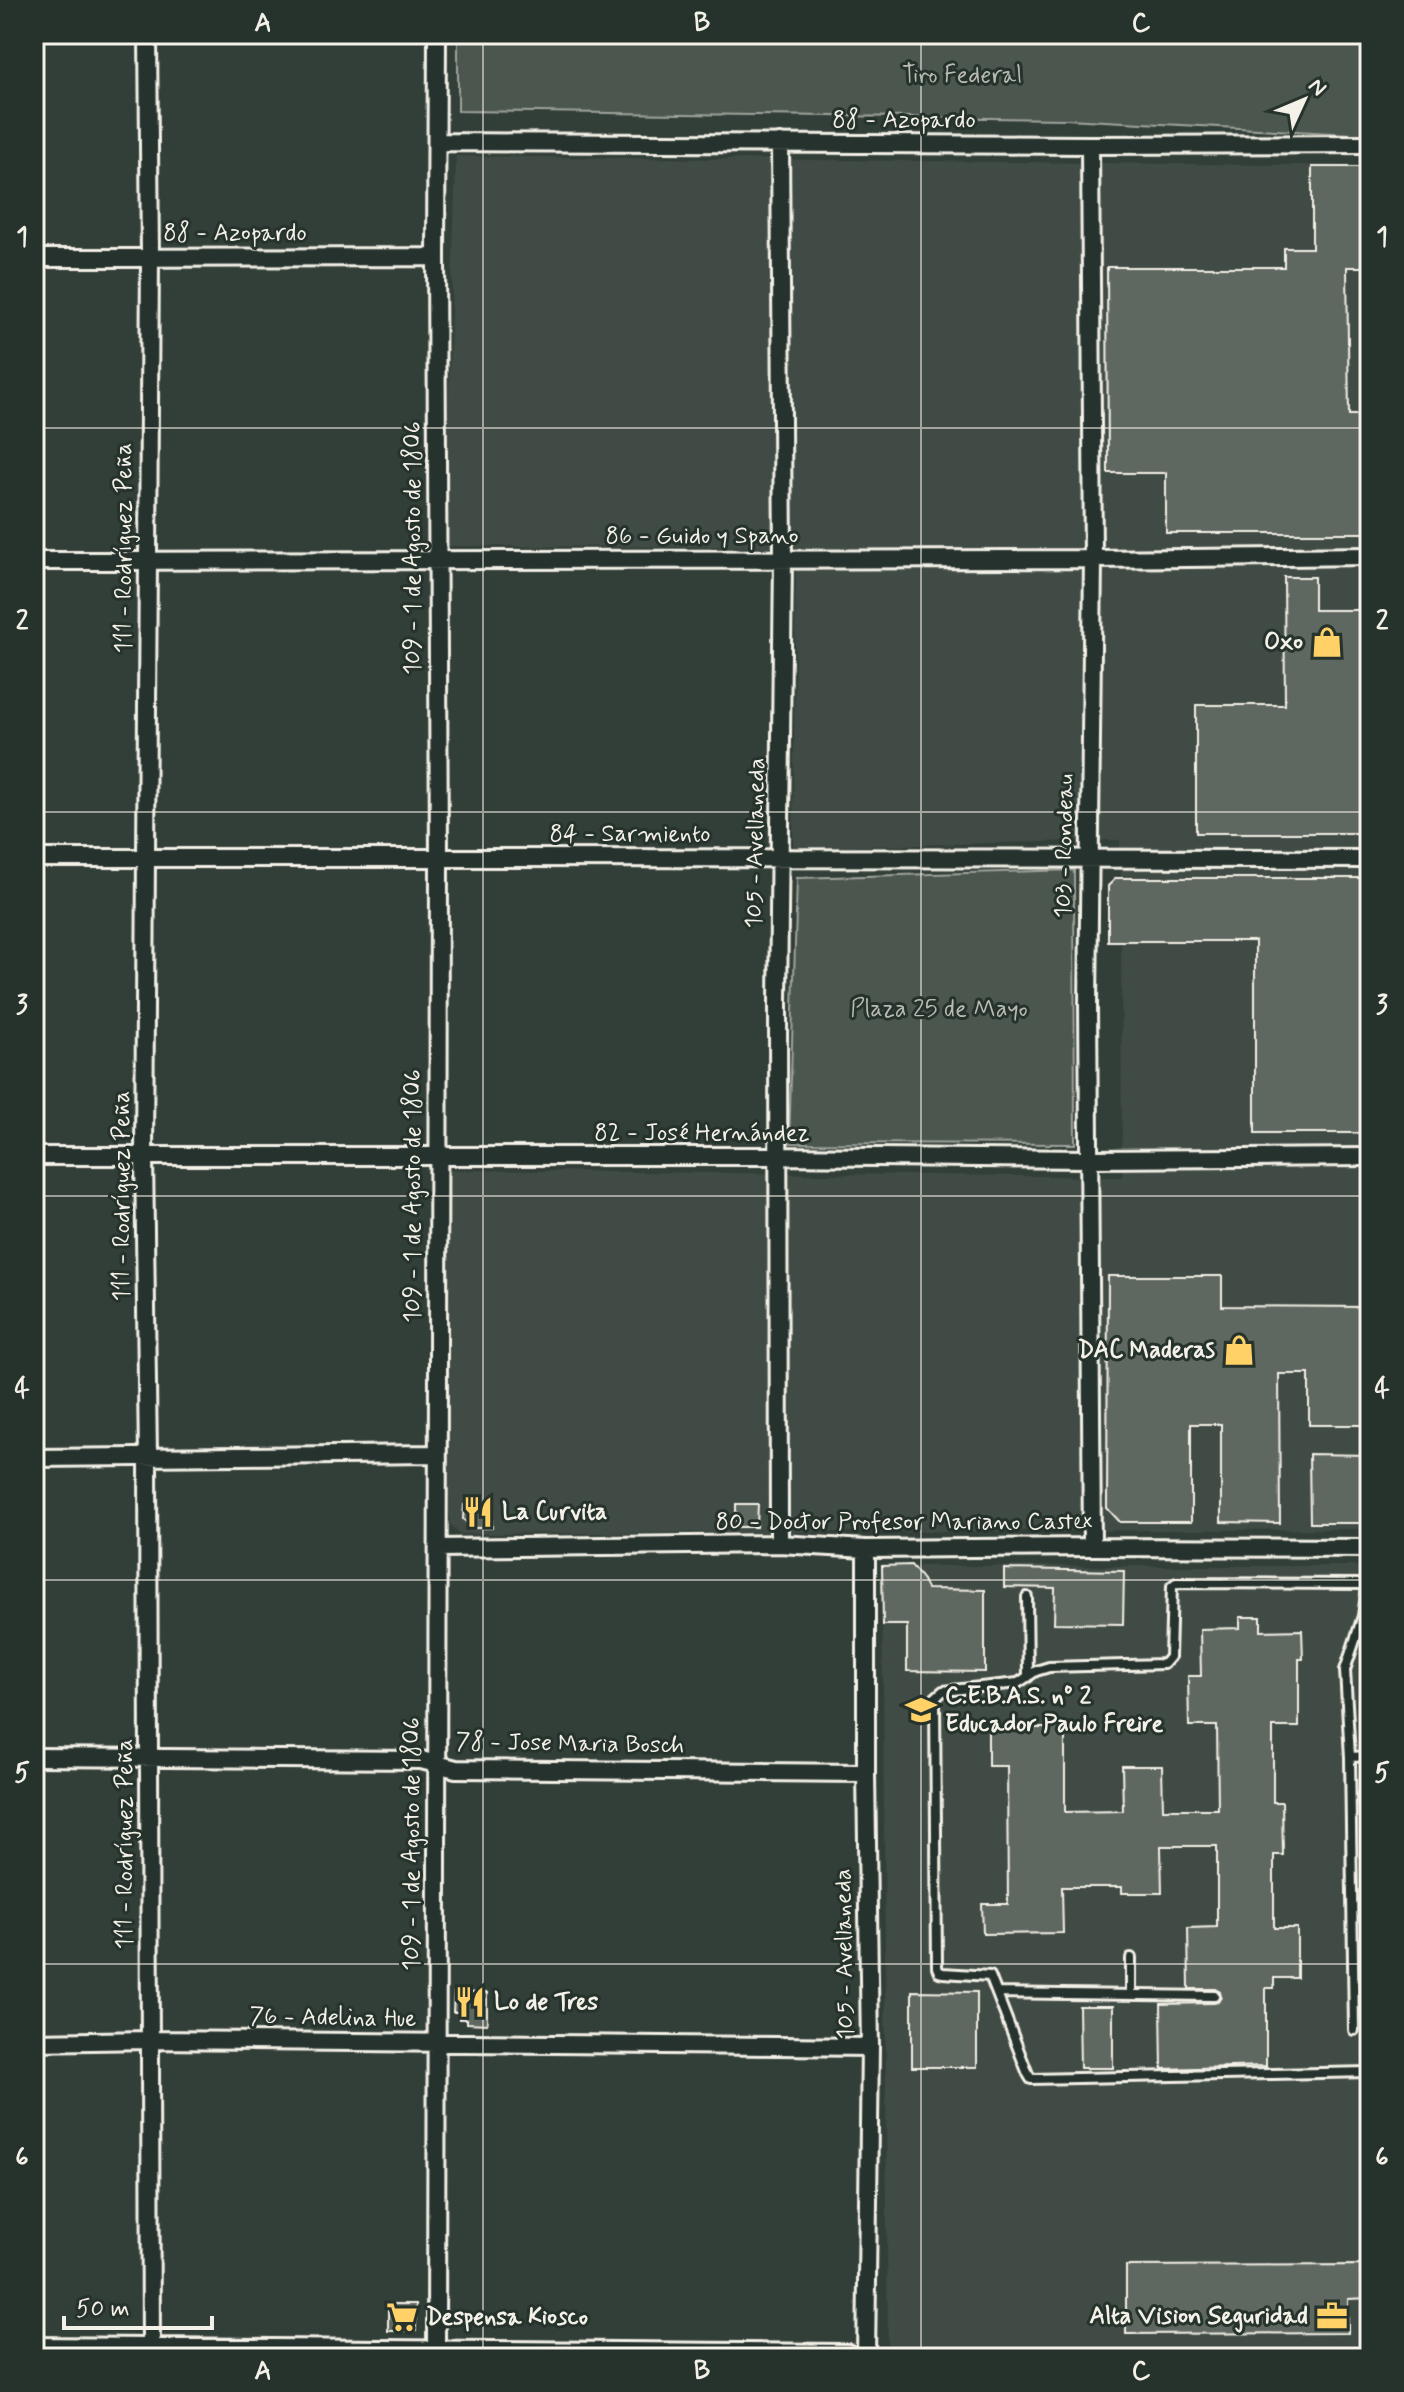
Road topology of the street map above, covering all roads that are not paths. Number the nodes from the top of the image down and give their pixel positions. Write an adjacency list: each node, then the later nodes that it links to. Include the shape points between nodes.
1 (148, 34): 7 (street, 111 - Rodríguez Peña)
2 (437, 34): 3 (street, 109 - 1 de Agosto de 1806)
3 (437, 142): 4 (street, 88 - Azopardo); 8 (street, 109 - 1 de Agosto de 1806)
4 (780, 143): 6 (street, 88 - Azopardo); 12 (street, 105 - Avellaneda)
5 (1370, 144): 6 (street, 88 - Azopardo)
6 (1090, 145): 13 (street, 103 - Rondeau)
7 (150, 257): 8 (street, 88 - Azopardo); 9 (street, 88 - Azopardo); 11 (street, 111 - Rodríguez Peña)
8 (436, 257): 15 (street, 109 - 1 de Agosto de 1806)
9 (34, 258)
10 (1370, 556): 13 (street, 86 - Guido y Spano)
11 (147, 559): 14 (street, 86 - Guido y Spano); 15 (street, 86 - Guido y Spano); 20 (street, 111 - Rodríguez Peña)
12 (783, 559): 13 (street, 86 - Guido y Spano); 15 (street, 86 - Guido y Spano); 19 (street, 105 - Avellaneda)
13 (1093, 559): 16 (street, 103 - Rondeau)
14 (34, 561)
15 (437, 561): 18 (street, 109 - 1 de Agosto de 1806)
16 (1088, 856): 19 (street, 84 - Sarmiento); 21 (street, 84 - Sarmiento); 27 (street, 103 - Rondeau)
17 (34, 858): 20 (street, 84 - Sarmiento)
18 (439, 858): 19 (street, 84 - Sarmiento); 20 (street, 84 - Sarmiento); 26 (street, 109 - 1 de Agosto de 1806)
19 (779, 858): 24 (street, 105 - Avellaneda)
20 (147, 859): 23 (street, 111 - Rodríguez Peña)
21 (1370, 859)
22 (34, 1156): 23 (street, 82 - José Hernández)
23 (144, 1156): 26 (street, 82 - José Hernández); 30 (street, 111 - Rodríguez Peña)
24 (778, 1156): 26 (street, 82 - José Hernández); 27 (street, 82 - José Hernández); 31 (street, 105 - Avellaneda)
25 (1370, 1157): 27 (street, 82 - José Hernández)
26 (437, 1158): 28 (street, 109 - 1 de Agosto de 1806)
27 (1090, 1159): 32 (street, 103 - Rondeau)
28 (436, 1454): 30 (street); 33 (street, 109 - 1 de Agosto de 1806)
29 (34, 1458): 30 (street)
30 (148, 1458): 40 (street, 111 - Rodríguez Peña)
31 (779, 1544): 33 (street, 80 - Doctor Profesor Mariano Castex); 35 (street, 80 - Doctor Profesor Mariano Castex)
32 (1092, 1547): 34 (street, 80 - Doctor Profesor Mariano Castex); 35 (street, 80 - Doctor Profesor Mariano Castex)
33 (438, 1548): 42 (street, 109 - 1 de Agosto de 1806)
34 (1370, 1548)
35 (866, 1549): 43 (street, 105 - Avellaneda)
36 (1027, 1597): 37 (lane)
37 (1028, 1677): 41 (lane, via 1049,1667 1164,1664 1170,1657 1176,1583 1362,1583 1367,1587 1363,1616 1345,1670); 45 (lane, via 1009,1685 943,1691 935,1698 937,1967 943,1973 987,1975)
38 (1370, 1756): 41 (lane)
39 (34, 1757): 40 (street, 78 - Jose Maria Bosch)
40 (148, 1757): 42 (street, 78 - Jose Maria Bosch); 49 (street, 111 - Rodríguez Peña)
41 (1350, 1757): 48 (lane)
42 (437, 1764): 43 (street, 78 - Jose Maria Bosch, via 456,1769); 51 (street, 109 - 1 de Agosto de 1806)
43 (866, 1773): 52 (street, 105 - Avellaneda)
44 (1131, 1958): 46 (lane)
45 (997, 1993): 46 (lane); 53 (lane, via 1031,2079)
46 (1131, 1995): 47 (lane)
47 (1214, 1996)
48 (1354, 2030)
49 (150, 2040): 50 (street, 76 - Adelina Hue); 51 (street, 76 - Adelina Hue); 55 (street, 111 - Rodríguez Peña)
50 (34, 2042)
51 (435, 2044): 52 (street, 76 - Adelina Hue); 56 (street, 109 - 1 de Agosto de 1806)
52 (870, 2047): 57 (street, 105 - Avellaneda)
53 (1370, 2072)
54 (34, 2346): 55 (street)
55 (151, 2353): 56 (street)
56 (436, 2354): 57 (street, via 847,2353)
57 (864, 2358)

